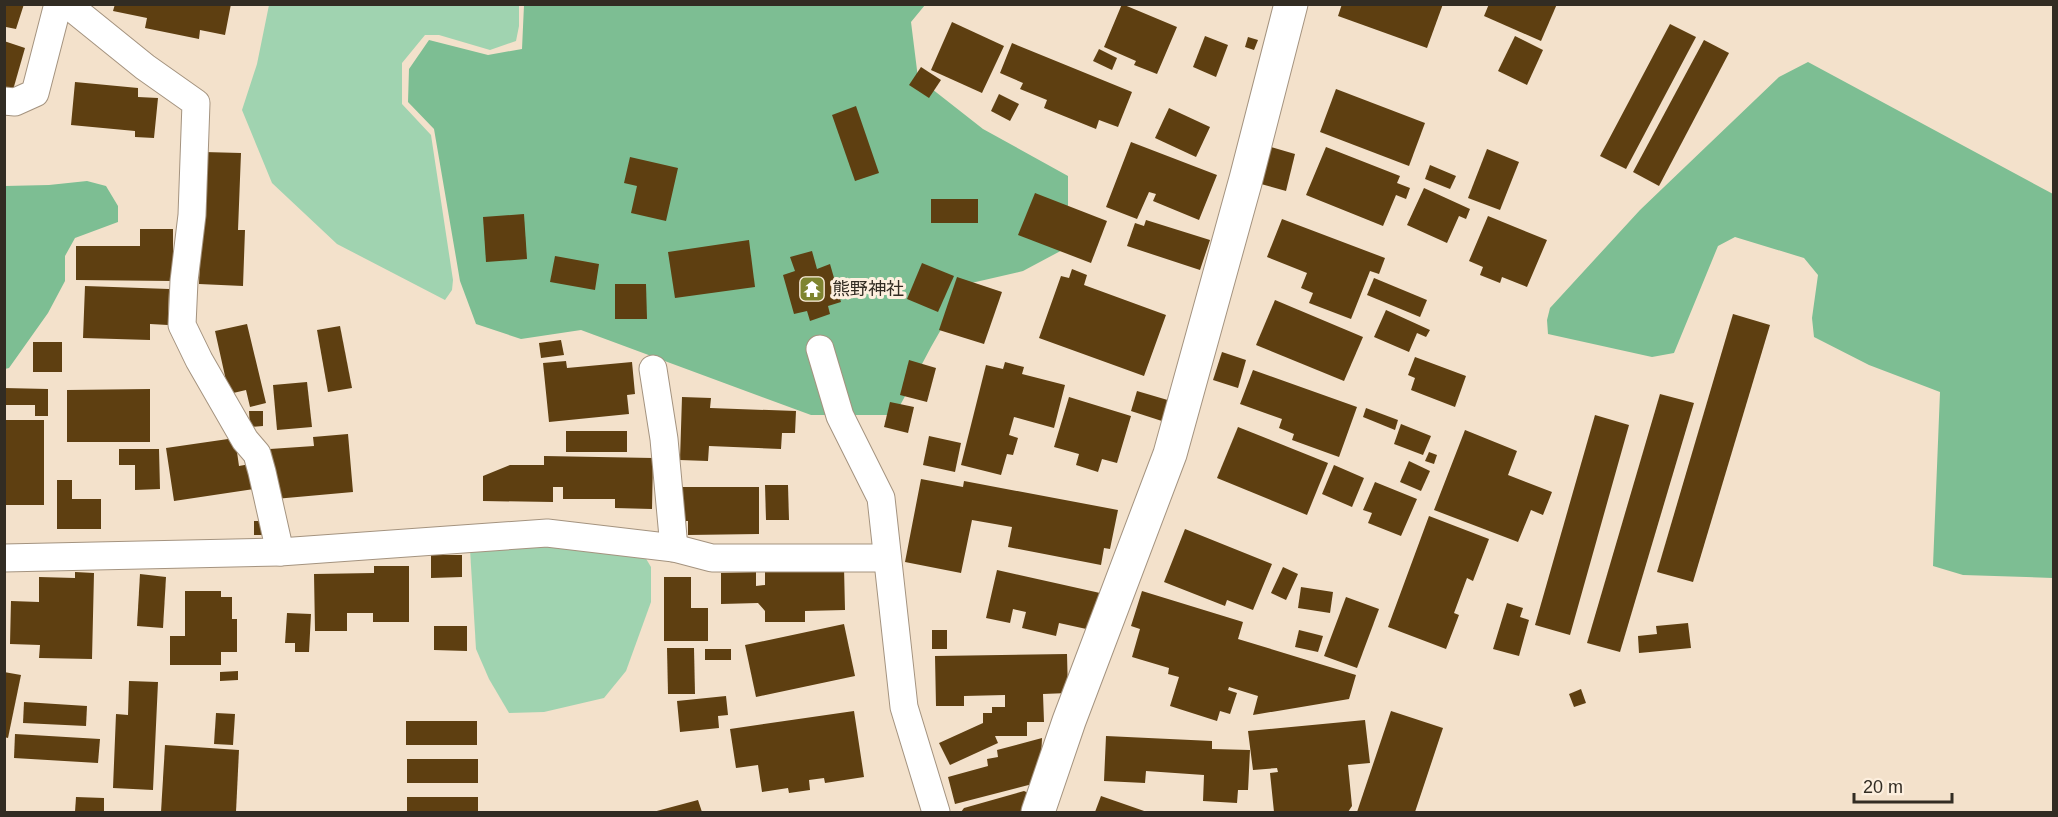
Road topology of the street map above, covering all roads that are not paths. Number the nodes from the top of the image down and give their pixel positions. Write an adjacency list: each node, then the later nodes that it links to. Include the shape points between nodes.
1 (58, 4): 4 (street, via 35,93 15,102)
2 (68, 4): 8 (street, via 196,103 192,215 182,325 245,440 257,454)
3 (1291, 4): 12 (street, via 1170,454)
4 (4, 100)
5 (820, 349): 10 (street, via 840,416 881,498)
6 (653, 369): 7 (street)
7 (674, 548): 8 (street, via 547,532); 10 (street, via 712,558)
8 (280, 552): 9 (street)
9 (4, 558)
10 (887, 558): 11 (street, via 904,707)
11 (936, 813)
12 (1038, 813)

